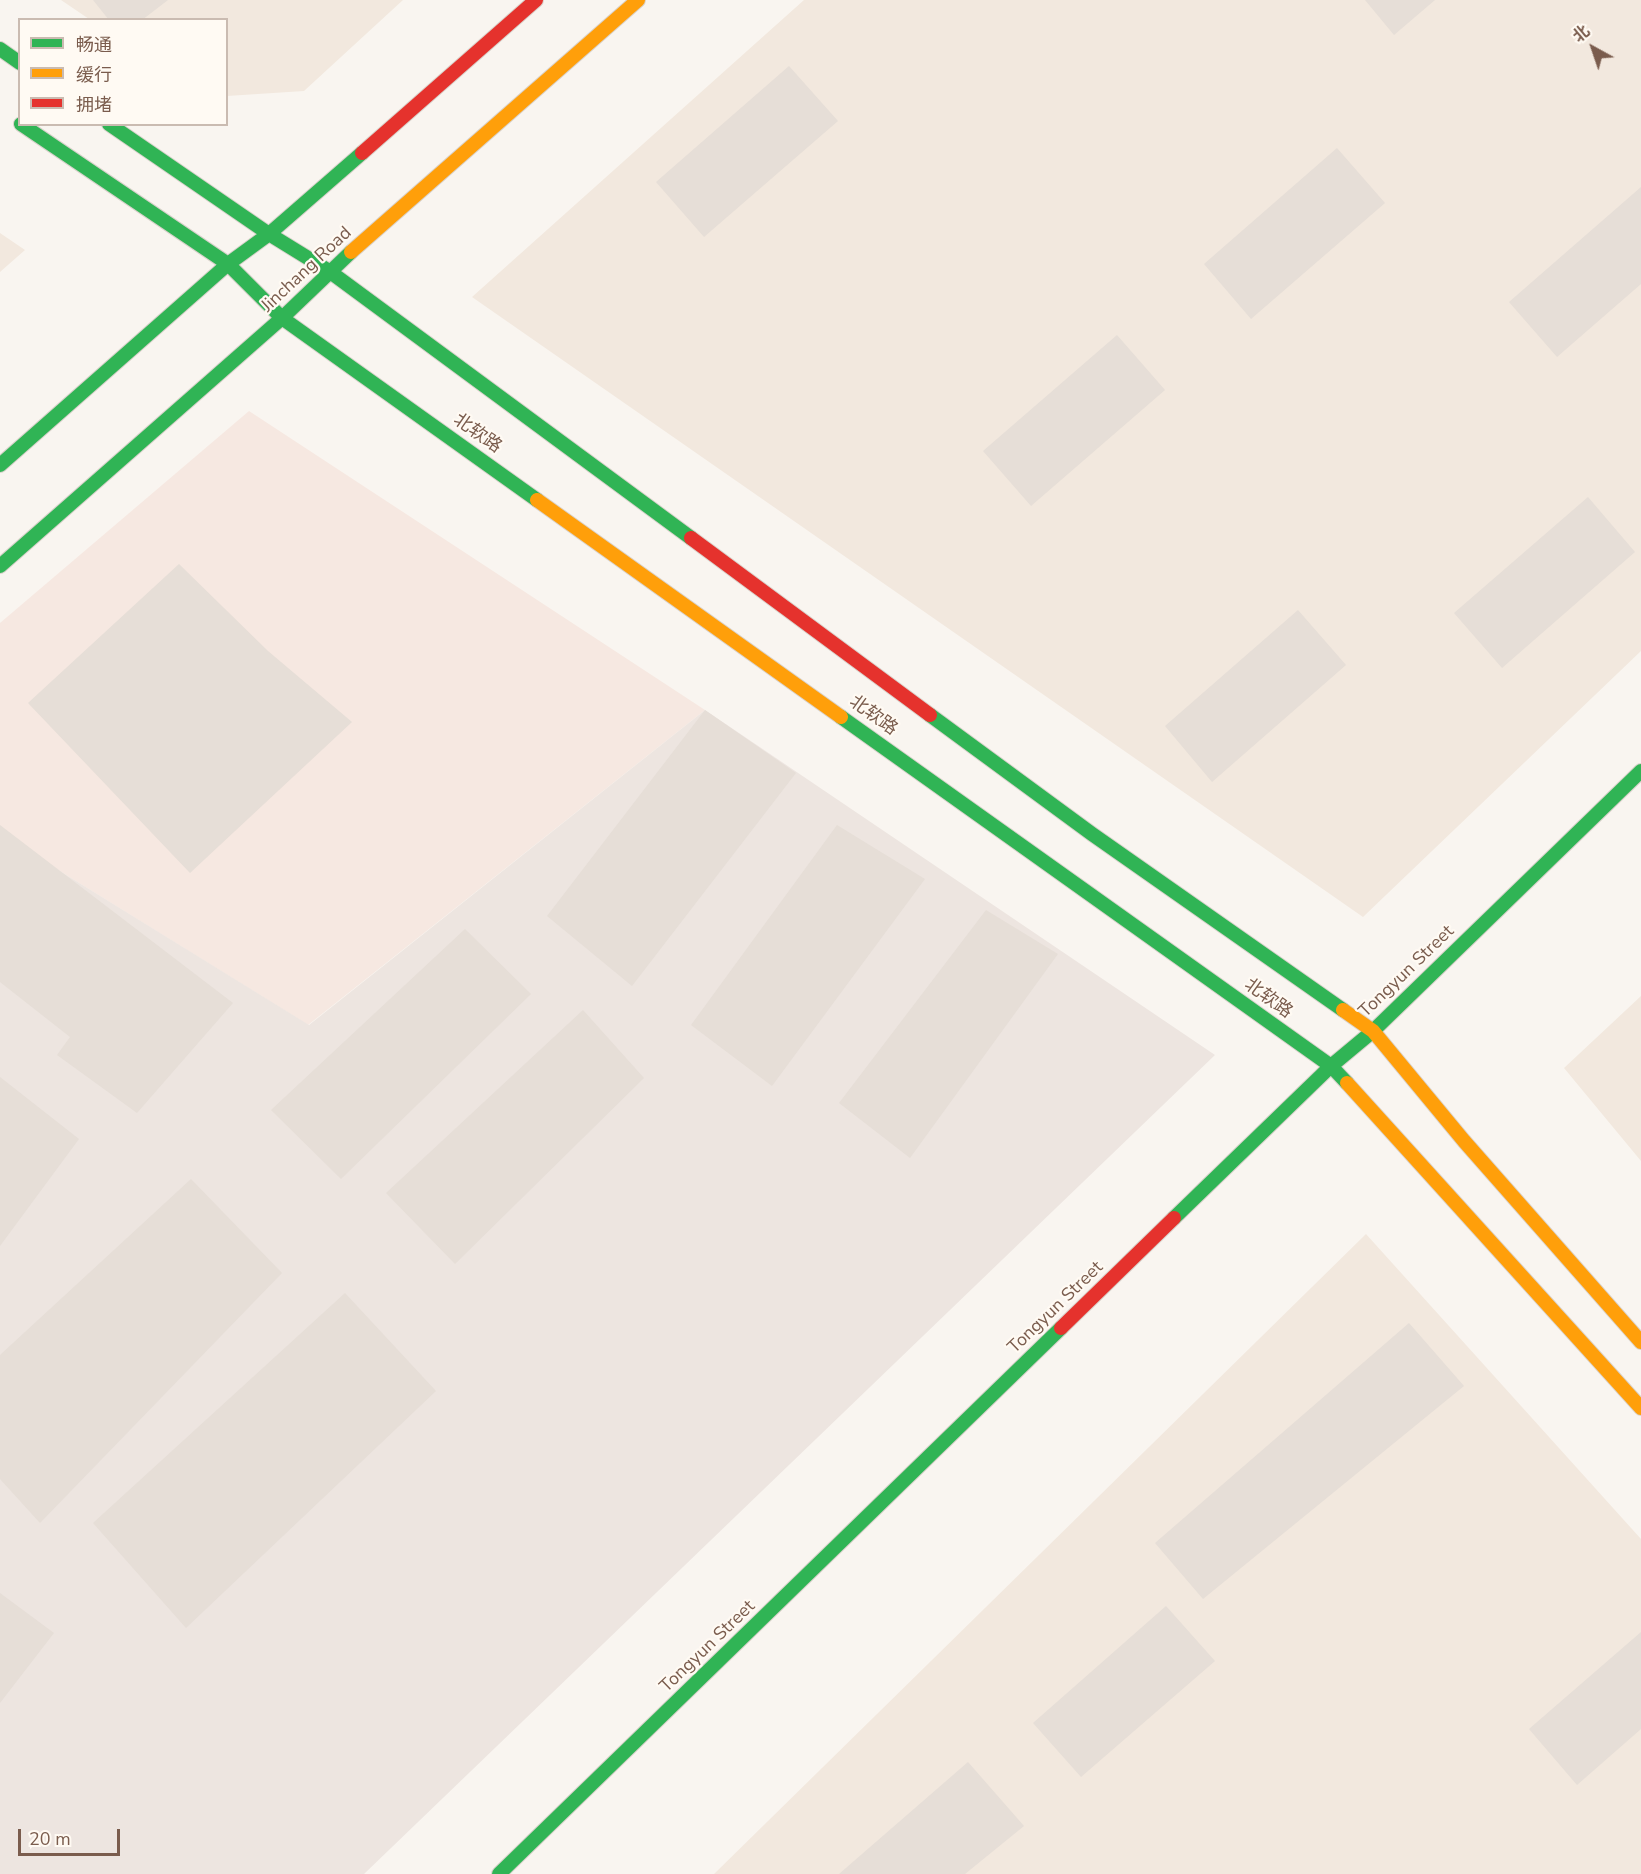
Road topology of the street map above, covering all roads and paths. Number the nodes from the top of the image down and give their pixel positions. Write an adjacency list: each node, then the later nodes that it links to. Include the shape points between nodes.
1 (536, 0): 7 (street)
2 (638, 0): 9 (street, Jinchang Road)
3 (0, 50): 4 (street)
4 (18, 62)
5 (23, 126): 8 (street, 北软路)
6 (112, 126): 7 (street, 北软路)
7 (269, 234): 8 (street); 9 (street, 北软路)
8 (228, 264): 10 (street, 北软路); 11 (street)
9 (329, 271): 10 (street, Jinchang Road); 14 (street, 北软路, via 1092,834)
10 (282, 318): 12 (street, Jinchang Road); 15 (street, 北软路)
11 (0, 465)
12 (0, 566)
13 (1641, 771): 14 (street, Tongyun Street)
14 (1373, 1031): 15 (street, Tongyun Street); 16 (street, 北软路)
15 (1332, 1066): 17 (street, 北软路); 18 (street, Tongyun Street)
16 (1641, 1342)
17 (1641, 1408)
18 (499, 1874)

